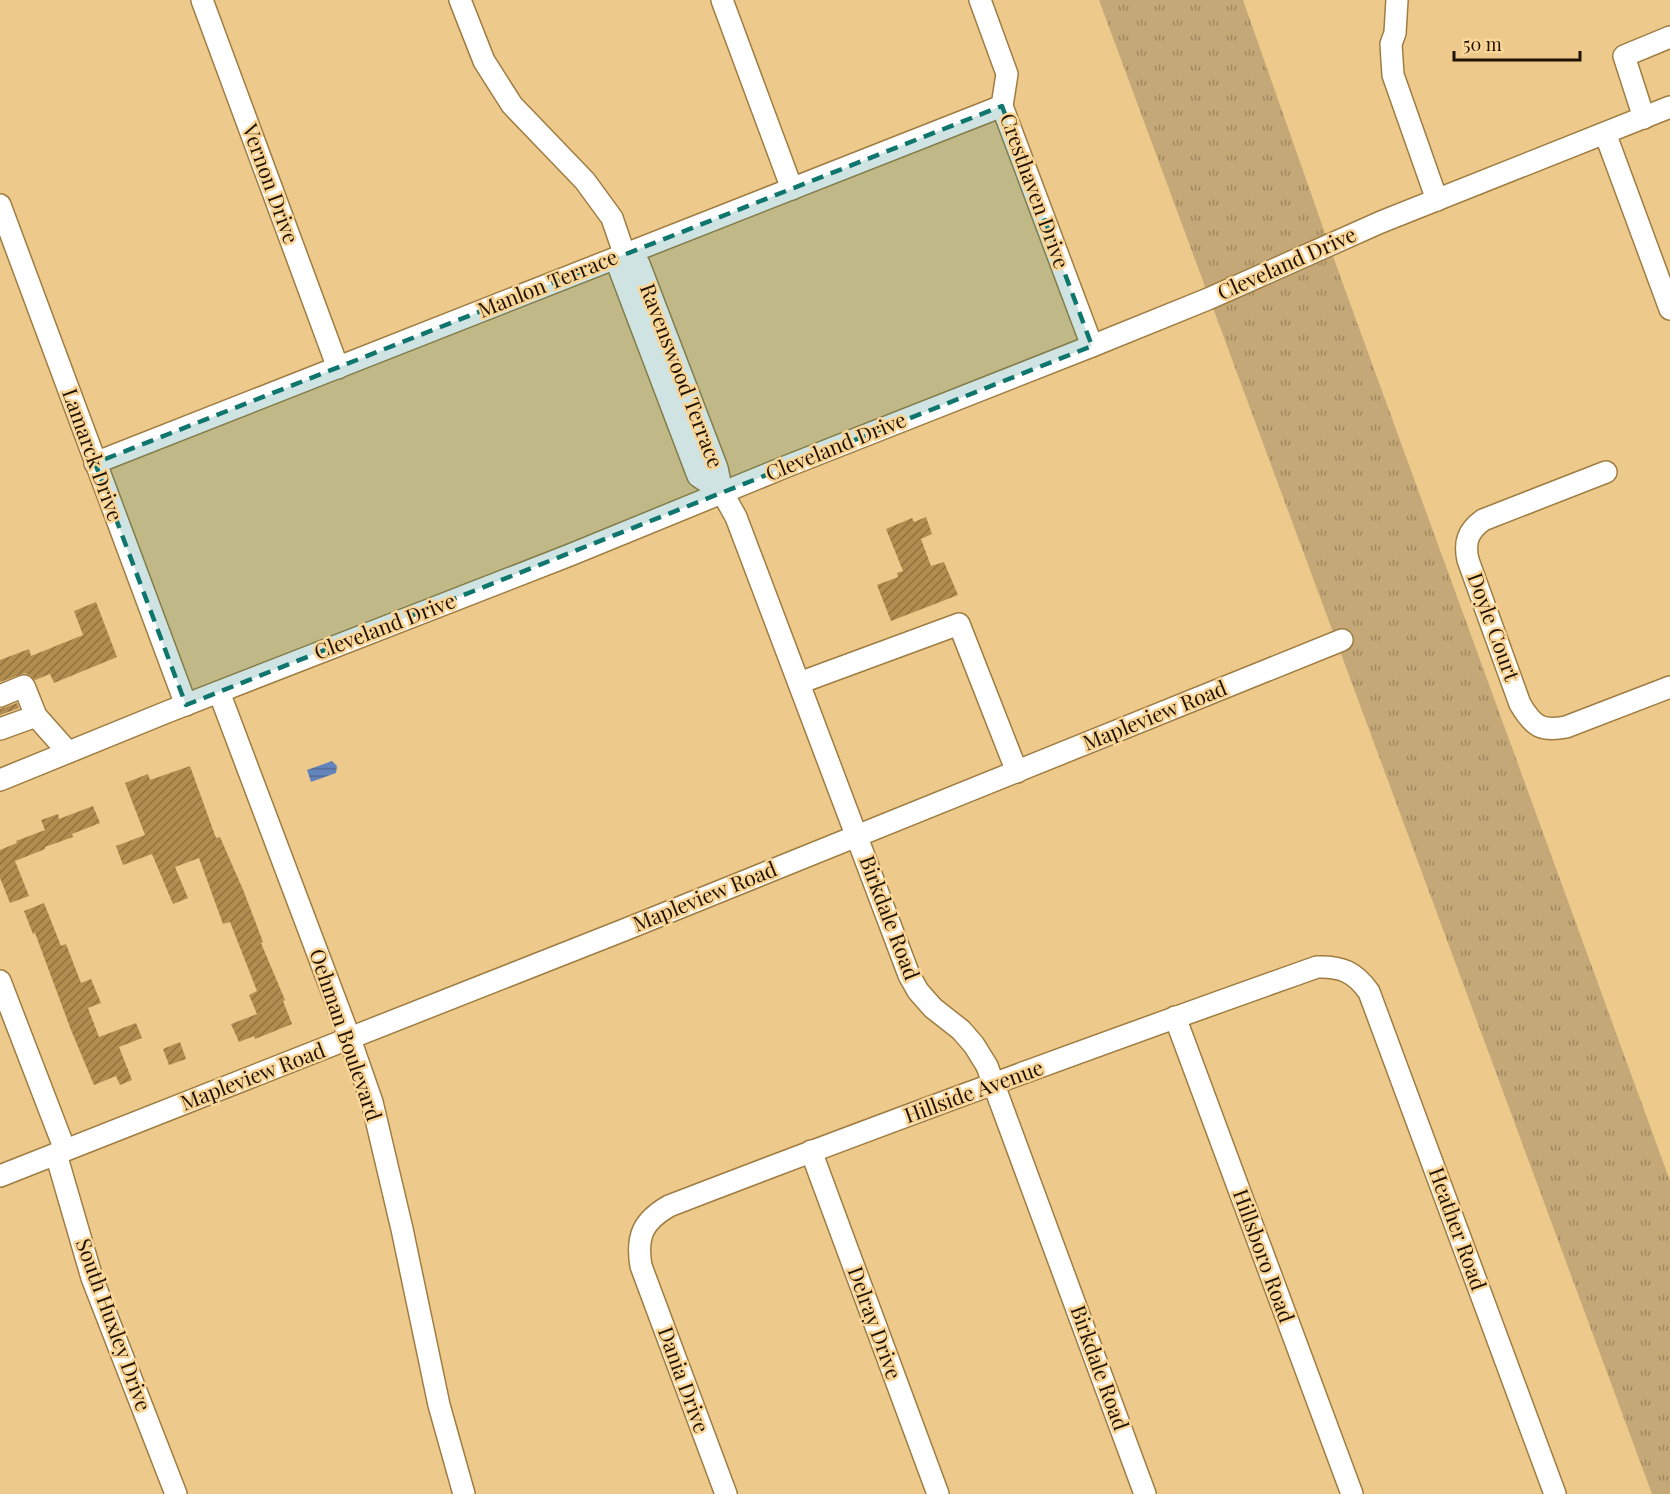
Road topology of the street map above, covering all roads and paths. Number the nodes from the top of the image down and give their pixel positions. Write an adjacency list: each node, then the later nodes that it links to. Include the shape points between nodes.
1 (202, 0): 17 (street, Vernon Drive)
2 (460, 0): 14 (street, Ravenswood Terrace, via 484,61 512,105 585,181 612,218)
3 (722, 0): 11 (street)
4 (980, 0): 7 (street, Cresthaven Drive, via 1007,74)
5 (1397, 0): 12 (street, via 1391,44 1394,75)
6 (1670, 37): 9 (street, via 1624,56)
7 (1002, 106): 11 (street, Manlon Terrace); 16 (street, Cresthaven Drive)
8 (1670, 107): 9 (street, Cleveland Drive)
9 (1644, 118): 10 (street, Cleveland Drive)
10 (1605, 133): 12 (street, Cleveland Drive); 15 (street)
11 (792, 189): 14 (street, Manlon Terrace)
12 (1437, 200): 16 (street, Cleveland Drive)
13 (0, 205): 18 (street, Lamarck Drive)
14 (624, 253): 17 (street, Manlon Terrace); 20 (street, Ravenswood Terrace, via 637,261 667,366 717,468)
15 (1670, 309)
16 (1092, 346): 20 (street, Cleveland Drive)
17 (338, 368): 18 (street, Manlon Terrace)
18 (95, 463): 26 (street, Lamarck Drive)
19 (1606, 472): 23 (street, Doyle Court, via 1483,520 1466,541 1468,560 1520,704 1538,726 1551,730 1566,727)
20 (722, 492): 22 (street, Birkdale Road, via 736,517); 24 (street, Cleveland Drive)
21 (1342, 640): 30 (street, Mapleview Road)
22 (799, 683): 30 (street, via 959,624); 32 (street, Birkdale Road)
23 (1670, 687)
24 (219, 692): 26 (street, Cleveland Drive); 36 (street, Oehman Boulevard)
25 (0, 696): 27 (street, via 24,686)
26 (186, 705): 29 (street, Cleveland Drive)
27 (36, 716): 28 (street); 29 (street)
28 (0, 729)
29 (68, 752): 31 (street, Cleveland Drive)
30 (1017, 772): 32 (street, Mapleview Road)
31 (0, 780)
32 (857, 836): 36 (street, Mapleview Road); 37 (street, Birkdale Road, via 918,992 974,1045)
33 (1349, 971): 35 (street, Hillside Avenue, via 1317,967); 48 (street, Heather Road, via 1369,992)
34 (0, 981): 39 (street, South Huxley Drive)
35 (1175, 1017): 37 (street, Hillside Avenue); 47 (street, Hillsboro Road)
36 (350, 1039): 39 (street, Mapleview Road); 43 (street, Oehman Boulevard, via 372,1102 439,1405)
37 (993, 1084): 38 (street, Hillside Avenue); 46 (street, Birkdale Road)
38 (811, 1151): 41 (street, Hillside Avenue, via 655,1214 640,1237); 45 (street, Delray Drive)
39 (61, 1152): 40 (street, Mapleview Road); 42 (street, South Huxley Drive, via 92,1278)
40 (0, 1176)
41 (641, 1266): 44 (street, Dania Drive)
42 (176, 1494)
43 (464, 1494)
44 (726, 1494)
45 (938, 1494)
46 (1145, 1494)
47 (1352, 1494)
48 (1555, 1494)

